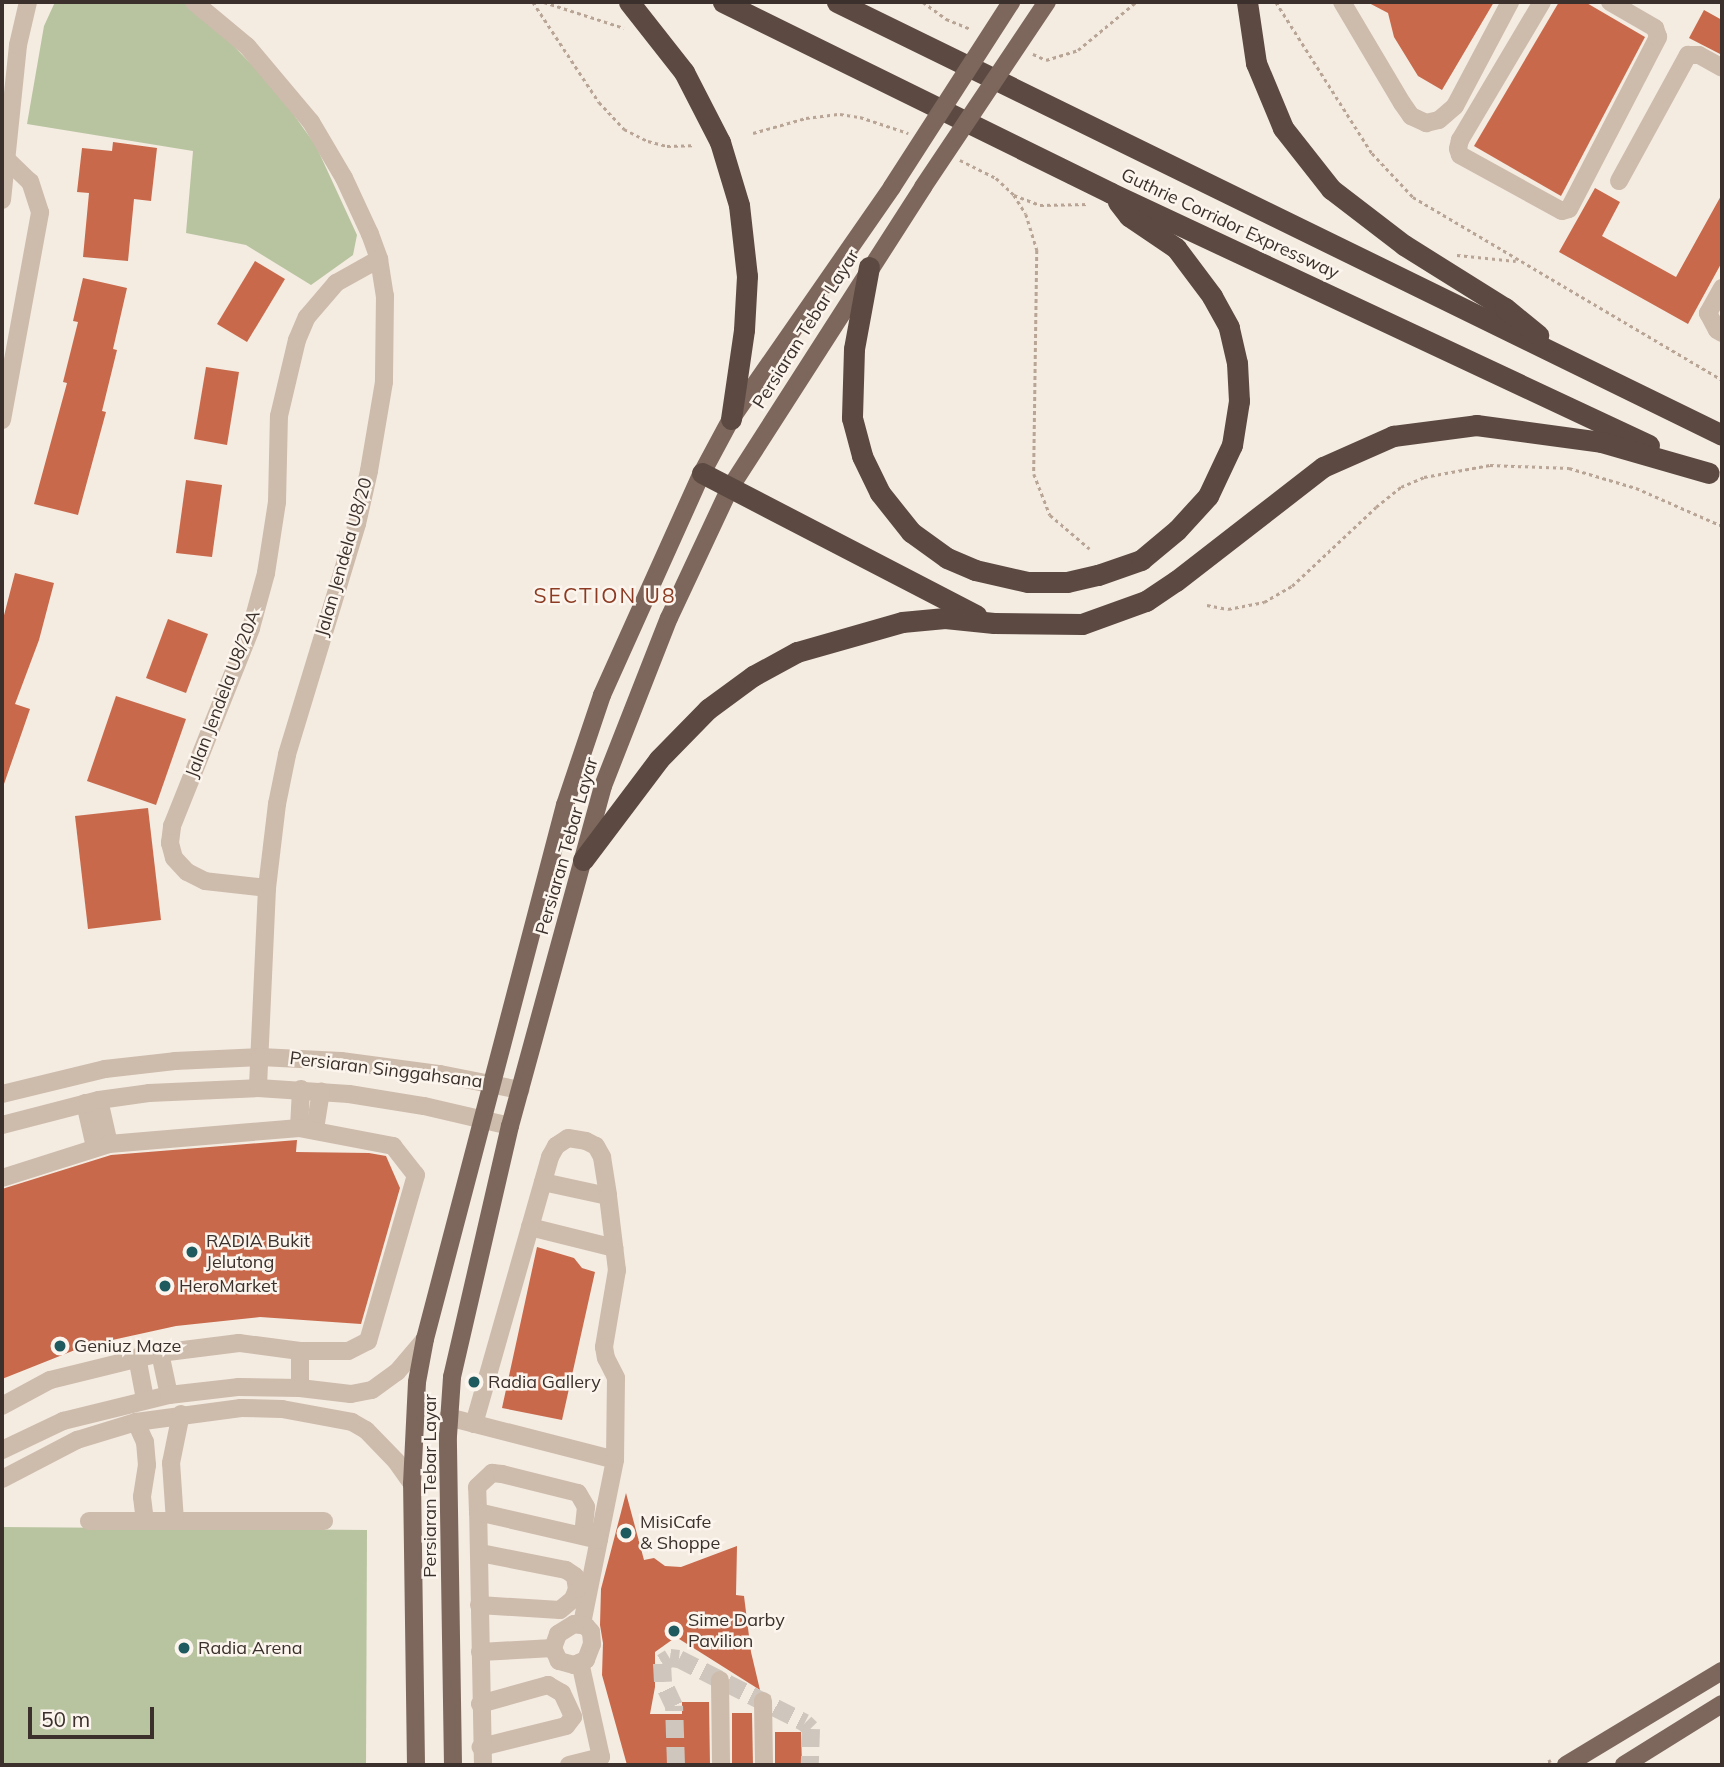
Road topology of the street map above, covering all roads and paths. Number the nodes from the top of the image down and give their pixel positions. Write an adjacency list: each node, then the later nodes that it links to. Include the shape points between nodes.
1 (28, 2): 22 (street)
2 (194, 2): 33 (street, Jalan Jendela U8/20, via 247,46 311,122 358,205)
3 (533, 2): 25 (path, via 598,102 624,129 667,146)
4 (544, 2): 20 (path)
5 (629, 2): 40 (highway, via 684,72 720,142 738,205 747,276)
6 (723, 2): 29 (highway, Guthrie Corridor Expressway)
7 (837, 2): 19 (highway, Guthrie Corridor Expressway)
8 (857, 2): 19 (highway)
9 (1011, 2): 40 (main road, Persiaran Tebar Layar, bridge, via 892,187)
10 (1047, 2): 35 (main road, Persiaran Tebar Layar, bridge)
11 (1247, 2): 38 (highway, via 1256,63 1283,128 1331,189 1404,245 1505,308)
12 (1276, 2): 34 (path, via 1373,153 1413,197)
13 (1342, 2): 14 (street, via 1411,116 1426,123 1439,120 1455,106)
14 (1510, 2)
15 (1542, 2): 18 (street, via 1458,149 1460,155 1562,211 1569,209 1656,43 1655,27)
16 (1611, 2): 18 (street)
17 (1648, 2): 18 (street)
18 (1639, 18)
19 (891, 27): 38 (highway, Guthrie Corridor Expressway)
20 (628, 29)
21 (1722, 68): 28 (street, via 1699,55 1688,55)
22 (8, 76): 27 (street)
23 (753, 133): 24 (path, via 841,114)
24 (910, 134)
25 (692, 145)
26 (959, 159): 30 (path, via 996,178)
27 (7, 160): 31 (street); 41 (street, via 30,182 40,212)
28 (1619, 181)
29 (1111, 193): 30 (path, via 1090,204 1069,207 1040,205); 35 (highway, via 1129,216 1177,248 1212,296 1228,327 1240,401 1232,445 1208,496 1141,560 1098,575 1067,582 1028,582 975,570 947,558 911,532 880,493 862,456 852,418 854,349); 44 (highway, Guthrie Corridor Expressway)
30 (1014, 195): 47 (path, via 1026,214 1037,250 1034,474 1051,515)
31 (2, 200)
32 (1446, 254): 34 (path)
33 (379, 259): 51 (street, Jalan Jendela U8/20, via 387,337 375,438 357,524 287,755); 51 (street, Jalan Jendela U8/20A, via 336,283 307,317 297,340 279,416 276,502 267,573 251,628 172,826 174,858 187,872 205,881)
34 (1519, 261): 39 (path)
35 (869, 267): 45 (main road, Persiaran Tebar Layar)
36 (1722, 288): 37 (street, via 1708,313)
37 (1722, 333)
38 (1565, 358): 42 (highway, Guthrie Corridor Expressway)
39 (1722, 380)
40 (731, 419): 43 (main road, Persiaran Tebar Layar)
41 (2, 420)
42 (1722, 435)
43 (702, 473): 45 (highway); 53 (main road, Persiaran Tebar Layar, via 602,695 565,805)
44 (1716, 477): 49 (highway, via 1601,442 1476,425 1393,436 1323,467 1146,601 1082,624)
45 (730, 488): 49 (highway); 50 (main road, Persiaran Tebar Layar, via 669,618 603,786)
46 (1722, 526): 48 (path, via 1636,488 1569,468 1490,465 1424,477 1401,487 1292,586 1264,603 1228,609)
47 (1090, 549)
48 (1207, 605)
49 (994, 623): 50 (highway, via 946,618 902,622 809,648 753,676 708,709 659,759)
50 (583, 860): 56 (main road, Persiaran Tebar Layar)
51 (267, 888): 52 (street, Jalan Jendela U8/20)
52 (260, 1057): 53 (street, Persiaran Singgahsana, via 341,1061); 54 (street, Jalan Jendela U8/20); 58 (street, Persiaran Singgahsana, via 105,1069)
53 (493, 1083): 56 (street, Persiaran Singgahsana); 60 (main road, Persiaran Tebar Layar)
54 (258, 1088): 55 (street, Persiaran Singgahsana); 59 (street, Persiaran Singgahsana, via 149,1093)
55 (301, 1089): 57 (street, Persiaran Singgahsana); 63 (street)
56 (520, 1090): 62 (main road, Persiaran Tebar Layar)
57 (321, 1091): 60 (street, Persiaran Singgahsana); 63 (street)
58 (2, 1094)
59 (92, 1101): 61 (street, Persiaran Singgahsana); 64 (street)
60 (484, 1118): 62 (street, Persiaran Singgahsana); 70 (main road, Persiaran Tebar Layar)
61 (2, 1125)
62 (510, 1126): 79 (main road, Persiaran Tebar Layar, via 452,1377)
63 (307, 1128): 64 (street); 71 (street, via 393,1146 416,1175 368,1341 348,1351)
64 (102, 1146): 65 (street)
65 (2, 1178)
66 (543, 1182): 67 (street); 67 (street, via 550,1157 561,1141 586,1141 596,1146 602,1157); 68 (street)
67 (608, 1196): 69 (street)
68 (530, 1227): 69 (street); 81 (street)
69 (614, 1248): 83 (street, via 616,1281 604,1347 616,1378)
70 (425, 1339): 74 (street, via 397,1371 372,1390 351,1394); 87 (main road, Persiaran Tebar Layar, via 417,1382)
71 (300, 1351): 72 (street, via 239,1343); 74 (street)
72 (160, 1353): 73 (street); 75 (street)
73 (137, 1357): 76 (street); 77 (street, via 50,1380)
74 (300, 1388): 75 (street, via 238,1387)
75 (169, 1395): 76 (street)
76 (145, 1399): 82 (street, via 63,1421)
77 (2, 1406)
78 (181, 1414): 80 (street); 85 (street, via 173,1441); 87 (street, via 282,1409 340,1419 366,1430)
79 (449, 1417): 81 (street); 108 (main road, Persiaran Tebar Layar)
80 (136, 1422): 84 (street, via 77,1440); 86 (street, via 145,1442)
81 (474, 1424): 83 (street)
82 (2, 1450)
83 (614, 1460): 93 (street)
84 (2, 1479)
85 (172, 1480): 86 (street); 91 (street)
86 (145, 1481): 90 (street)
87 (412, 1484): 107 (main road, Persiaran Tebar Layar)
88 (478, 1512): 93 (street); 93 (street, via 477,1488 492,1473 502,1474 578,1493 586,1507); 94 (street)
89 (89, 1521): 90 (street)
90 (145, 1521): 91 (street)
91 (175, 1521): 92 (street)
92 (324, 1521)
93 (591, 1538): 96 (street)
94 (480, 1553): 95 (street); 95 (street, via 566,1570 575,1576 577,1588 573,1600 560,1610)
95 (479, 1605): 98 (street)
96 (582, 1624): 97 (street, via 563,1629); 99 (street, via 591,1632 592,1644 586,1660)
97 (553, 1648): 98 (street); 99 (street, via 559,1661)
98 (480, 1651): 103 (street)
99 (580, 1662): 106 (street)
100 (1722, 1671): 112 (main road)
101 (720, 1680): 110 (street)
102 (763, 1701): 111 (street)
103 (480, 1704): 105 (street); 105 (street, via 548,1685 562,1693 573,1717 566,1726)
104 (1722, 1704): 113 (main road)
105 (482, 1756)
106 (603, 1761): 109 (street)
107 (416, 1765)
108 (453, 1765)
109 (569, 1765)
110 (721, 1765)
111 (764, 1765)
112 (1566, 1765)
113 (1625, 1765)

